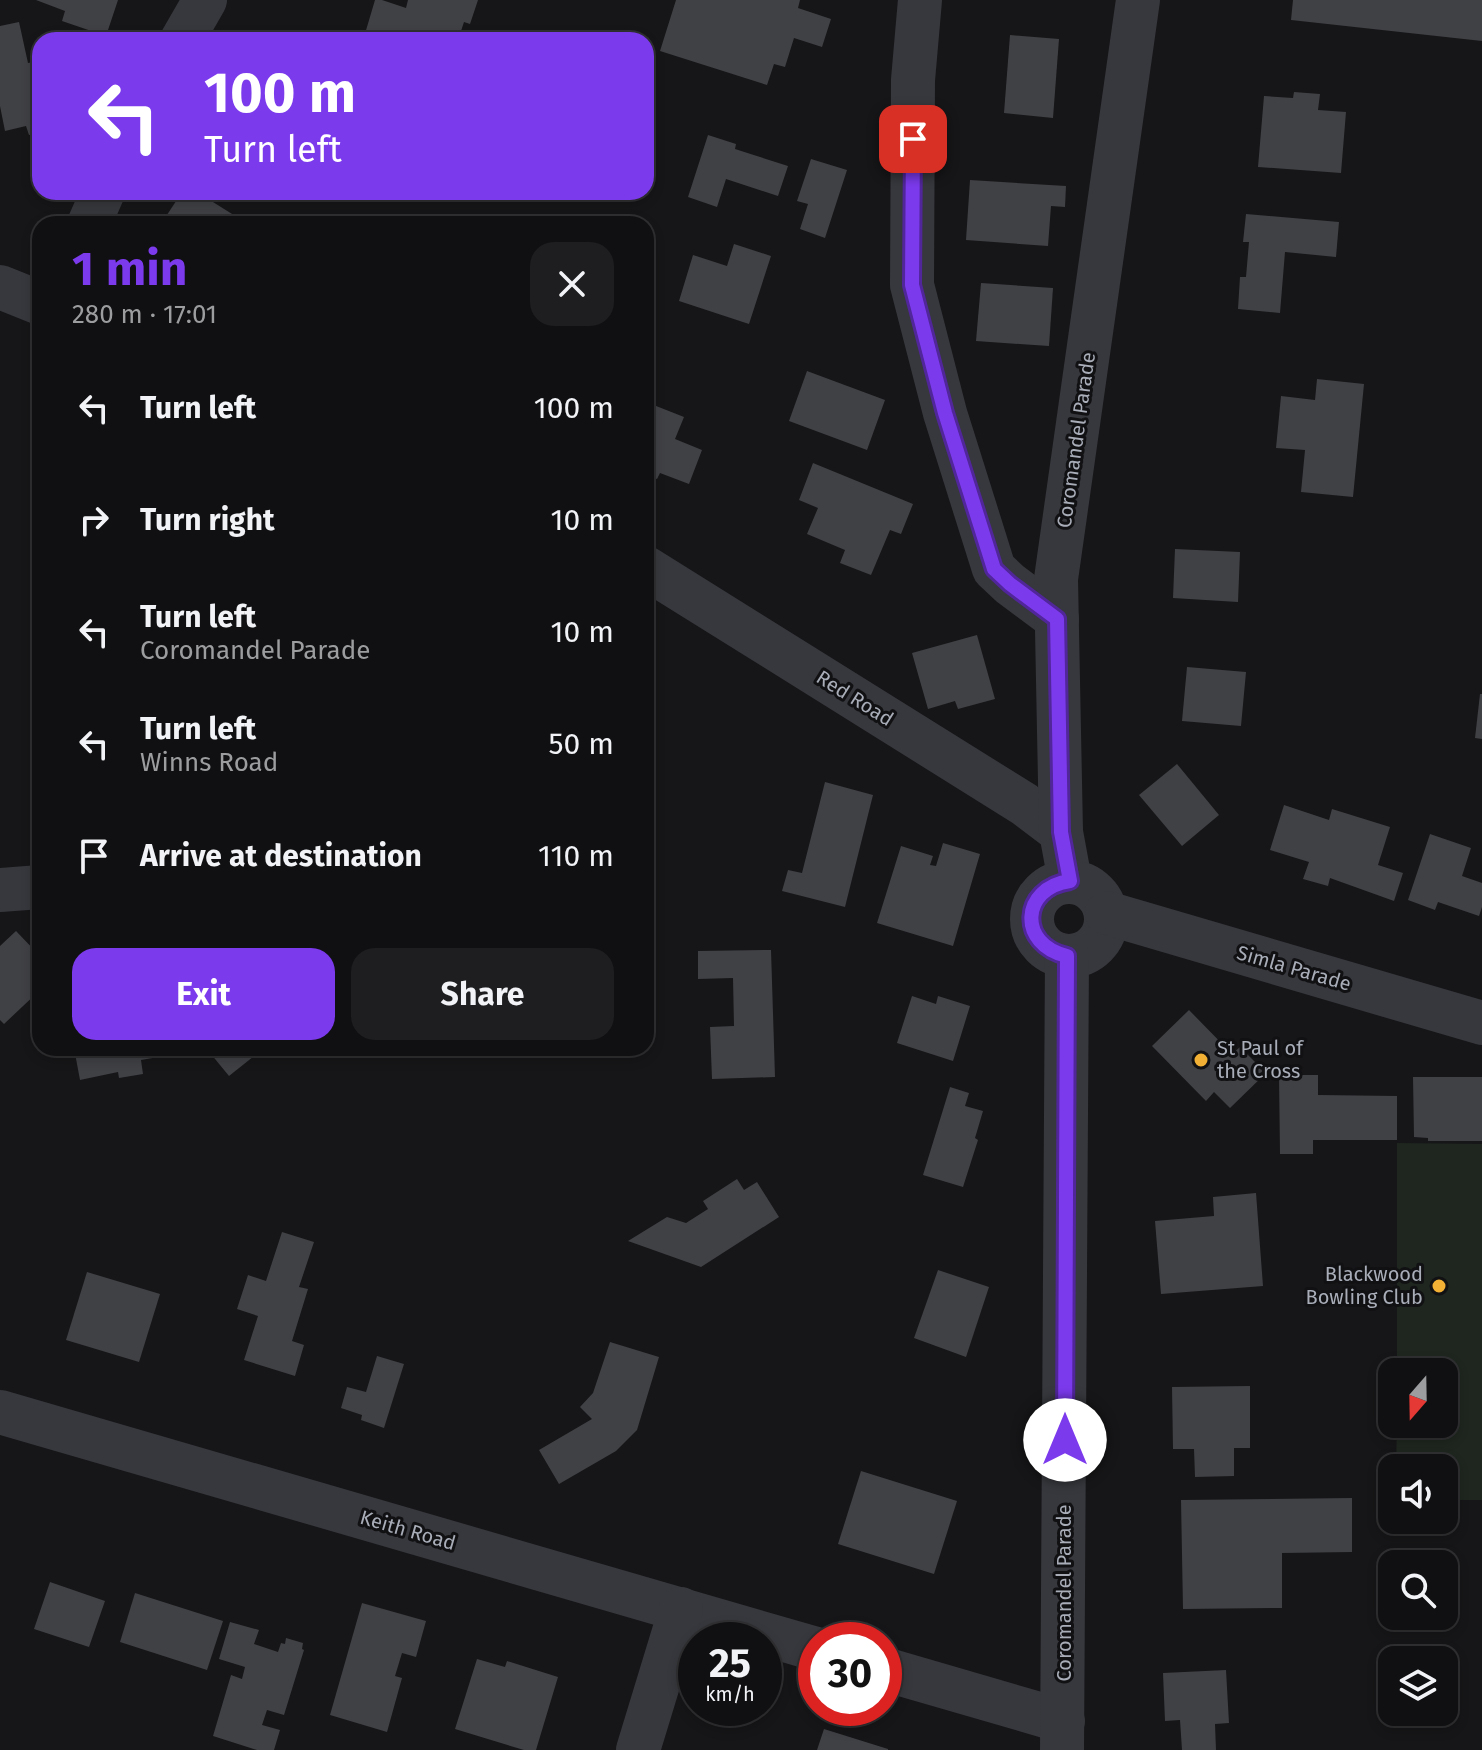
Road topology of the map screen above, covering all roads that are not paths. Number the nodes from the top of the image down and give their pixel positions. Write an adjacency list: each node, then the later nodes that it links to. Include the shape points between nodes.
1 (205, 0): 4 (street)
2 (920, 0): 8 (street, via 913,80 912,285 994,569)
3 (1138, 0): 8 (street, Coromandel Parade)
4 (187, 32)
5 (0, 287): 6 (street)
6 (32, 300)
7 (654, 573): 9 (street, Red Road)
8 (1043, 596): 9 (street, Coromandel Parade)
9 (1061, 832): 10 (street, Coromandel Parade)
10 (1070, 881): 13 (street, via 1094,891); 14 (street, via 1046,889 1032,911 1036,936 1044,947)
11 (32, 888): 12 (street)
12 (0, 890)
13 (1107, 913): 14 (street, via 1098,944); 15 (street, Simla Parade)
14 (1067, 956): 20 (street, Coromandel Parade)
15 (1482, 1023)
16 (0, 1412): 17 (street, Keith Road)
17 (681, 1609): 18 (street, Keith Road); 21 (street)
18 (798, 1644)
19 (902, 1676): 20 (street)
20 (1062, 1736)
21 (638, 1750)

